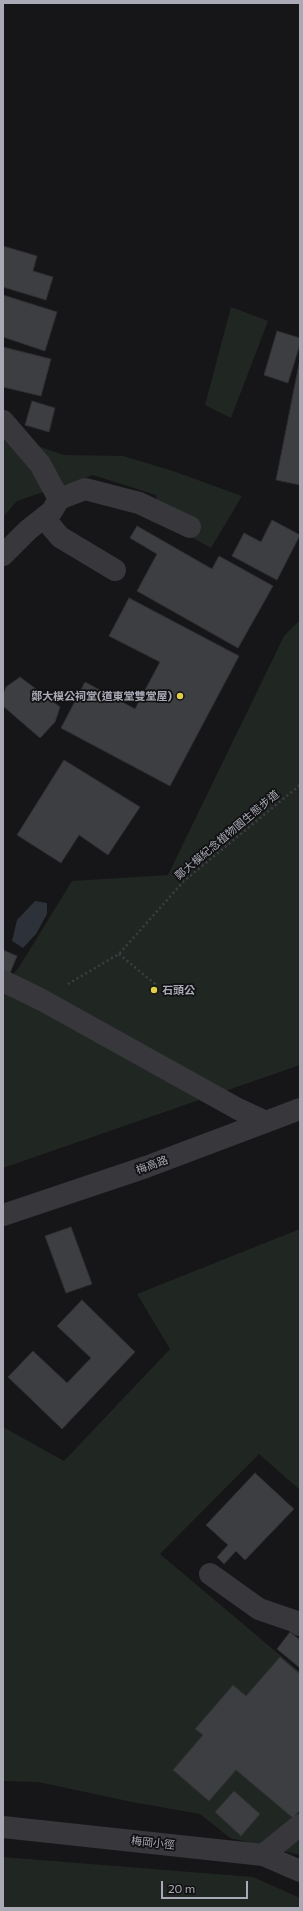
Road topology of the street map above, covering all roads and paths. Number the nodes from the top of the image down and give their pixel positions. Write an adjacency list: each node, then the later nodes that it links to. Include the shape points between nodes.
1 (3, 421): 2 (street, via 40,464)
2 (59, 499): 3 (street); 4 (street, via 85,489 139,503)
3 (44, 518): 5 (street, via 28,530); 6 (street, via 60,537)
4 (190, 527)
5 (3, 556)
6 (115, 570)
7 (300, 785): 8 (path, 鄭大模紀念植物園生態步道, via 184,881)
8 (118, 954): 10 (path, via 155,984); 11 (path, 鄭大模紀念植物園生態步道)
9 (3, 981): 11 (street)
10 (153, 990)
11 (42, 1000): 13 (street)
12 (300, 1109): 13 (street, 梅高路)
13 (266, 1122): 14 (street, 梅高路, via 146,1167)
14 (3, 1215)
15 (210, 1574): 16 (street, via 258,1609)
16 (300, 1625)
17 (300, 1826): 19 (street)
18 (3, 1827): 19 (street, 梅岡小徑)
19 (263, 1855): 20 (street, 梅岡小徑)
20 (300, 1871)

